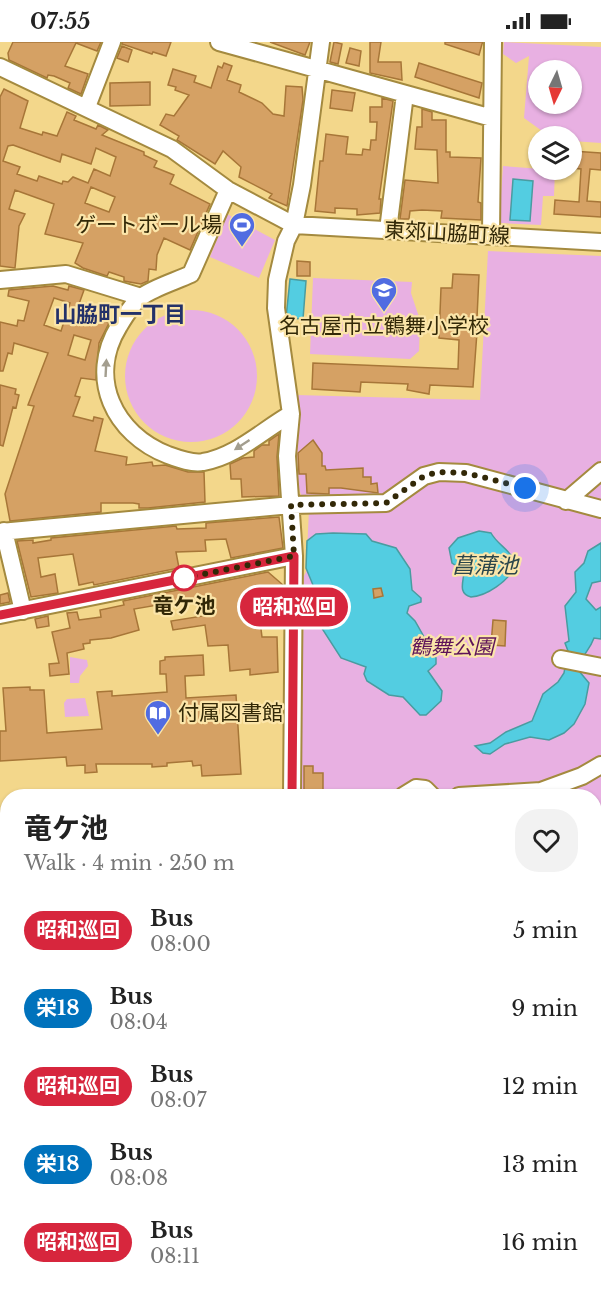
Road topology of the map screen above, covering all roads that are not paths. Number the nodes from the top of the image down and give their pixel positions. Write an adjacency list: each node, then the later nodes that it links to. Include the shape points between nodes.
1 (112, 42): 8 (street)
2 (219, 42): 6 (street)
3 (321, 42): 6 (street)
4 (493, 42): 9 (street)
5 (0, 67): 8 (street)
6 (318, 71): 7 (street); 11 (street)
7 (405, 94): 9 (street); 12 (street)
8 (87, 108): 10 (street, via 172,149)
9 (492, 118): 13 (street)
10 (228, 190): 11 (street); 16 (street, via 191,274)
11 (294, 225): 12 (street, 東郊山脇町線); 17 (street, via 277,280 276,308)
12 (388, 230): 13 (street, 東郊山脇町線)
13 (491, 236): 14 (street, 東郊山脇町線)
14 (601, 242)
15 (0, 280): 16 (street, via 66,274)
16 (141, 297): 17 (street, one-way to 16, via 225,456 201,463 147,447 124,427 105,386 106,354 116,331)
17 (291, 414): 20 (street, via 287,456)
18 (601, 471): 19 (street)
19 (566, 501): 20 (street, via 466,473 439,472 424,476 386,503); 21 (street)
20 (291, 505): 22 (street); 23 (street)
21 (601, 509)
22 (2, 531): 24 (street)
23 (294, 556): 24 (street); 29 (street)
24 (23, 611): 25 (street)
25 (0, 615)
26 (561, 659): 27 (street)
27 (594, 665)
28 (601, 765): 30 (street)
29 (292, 789)
30 (557, 789)

